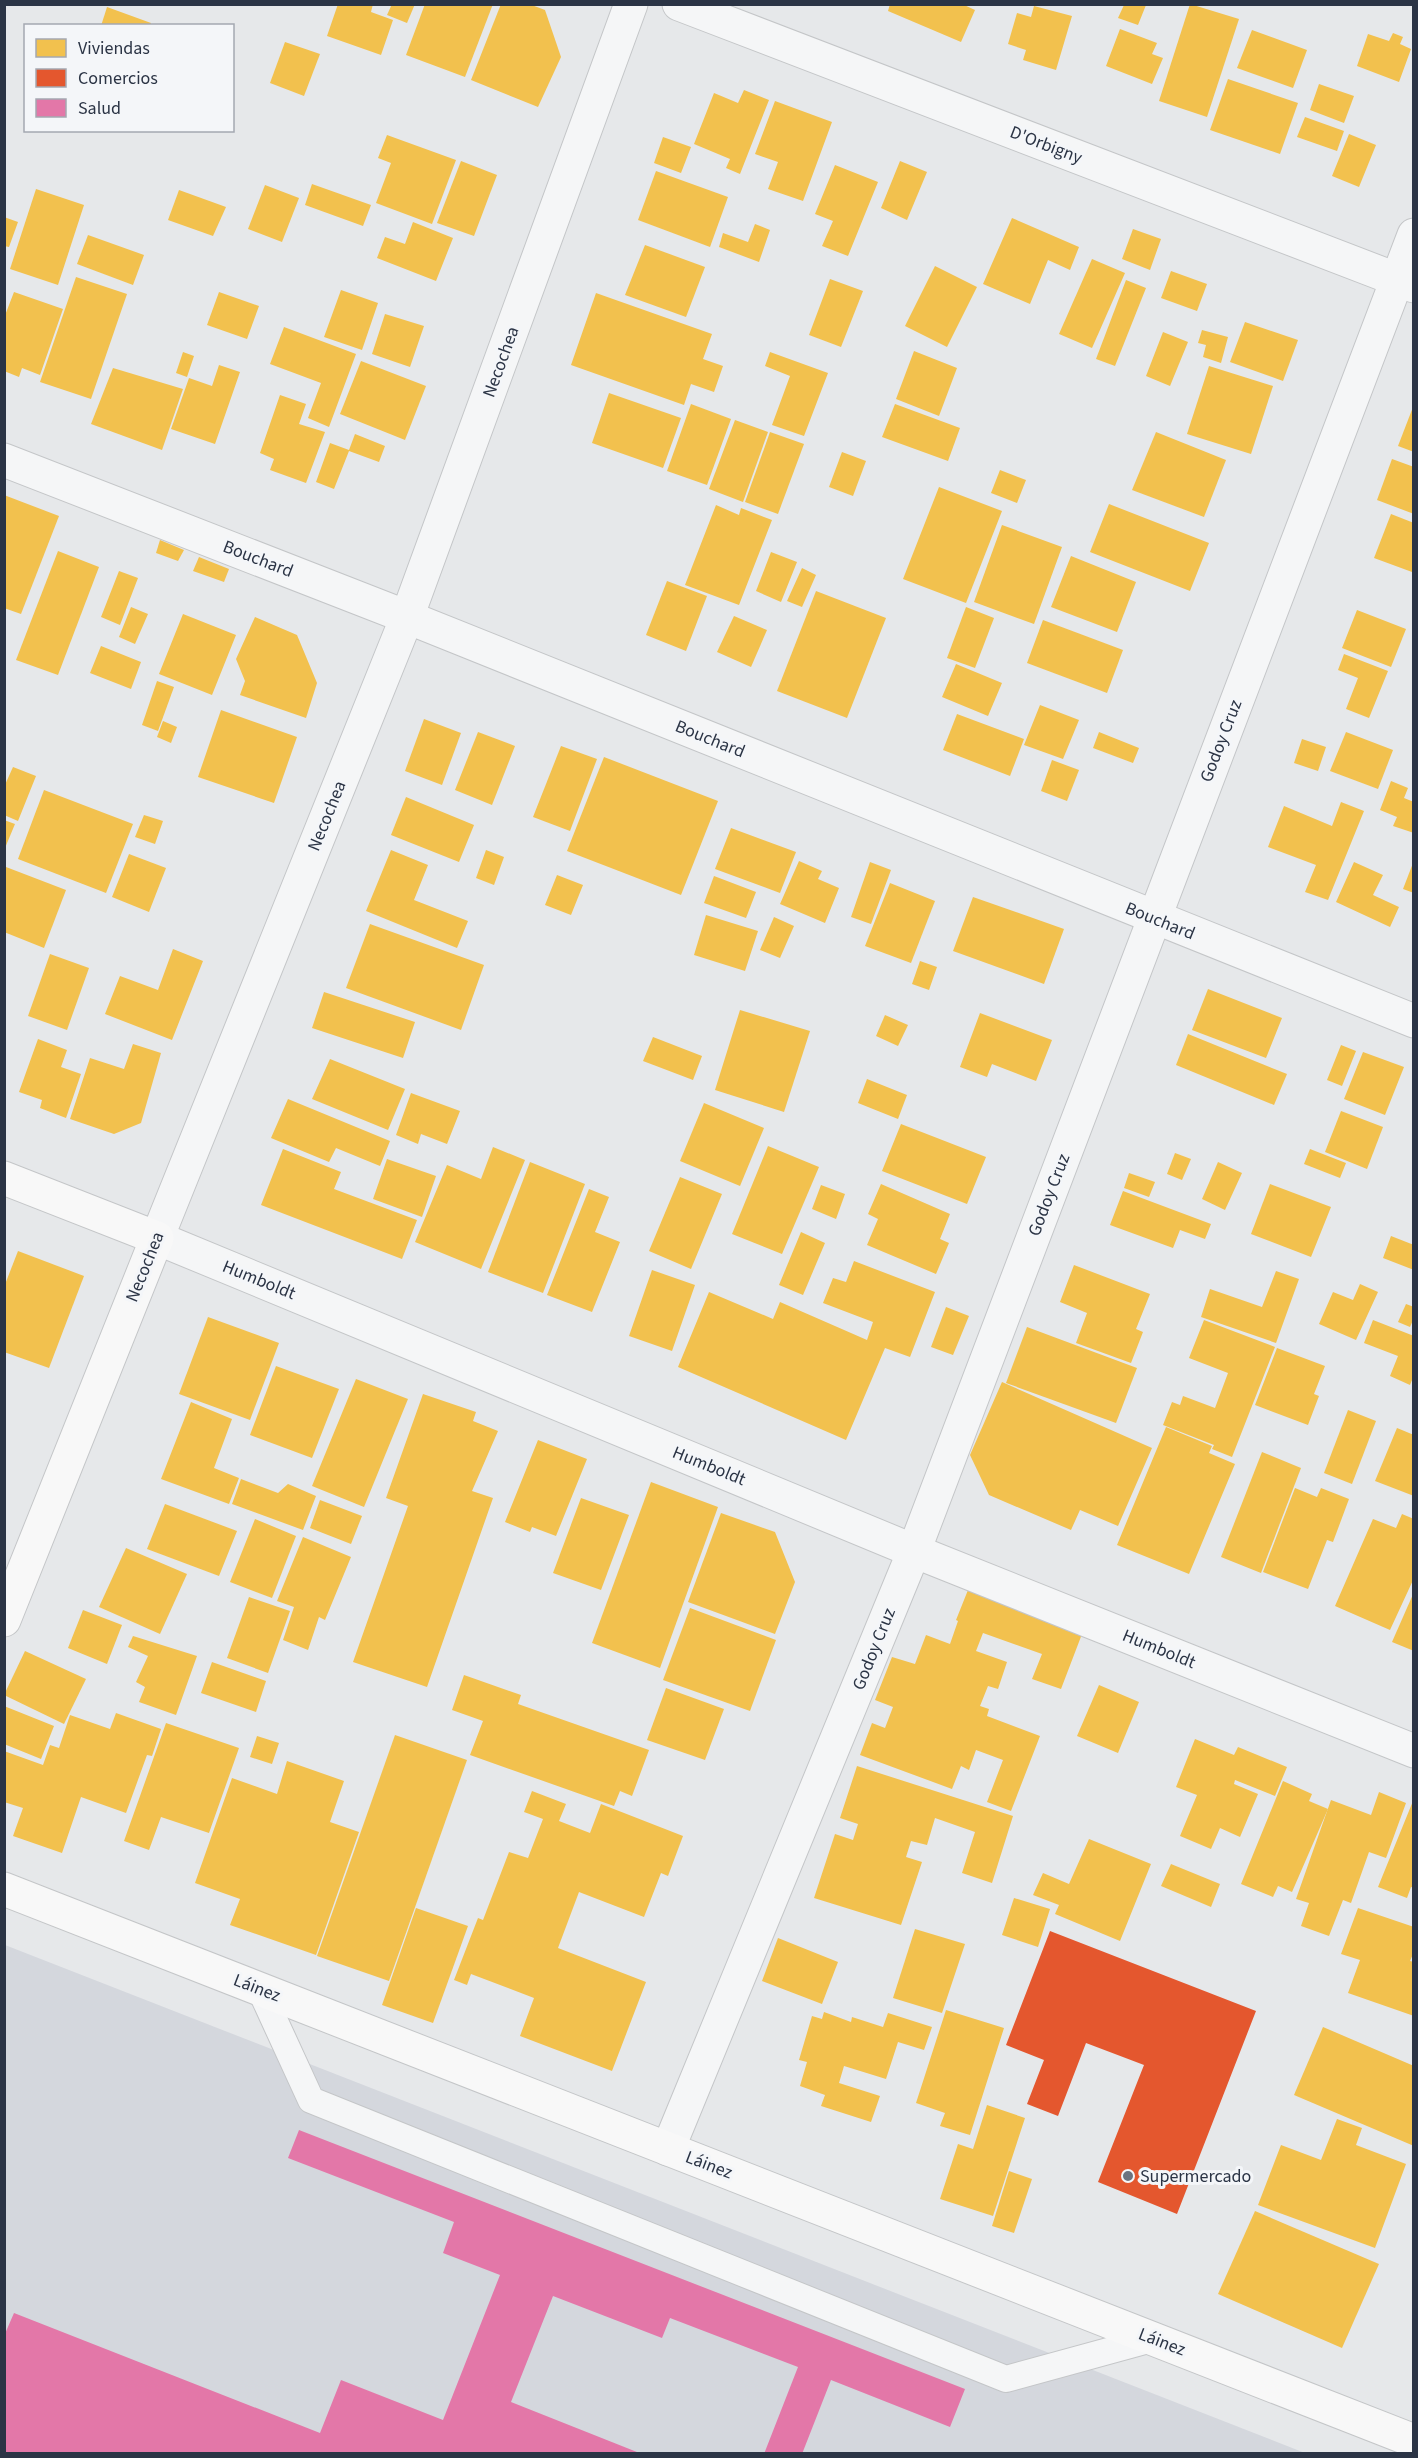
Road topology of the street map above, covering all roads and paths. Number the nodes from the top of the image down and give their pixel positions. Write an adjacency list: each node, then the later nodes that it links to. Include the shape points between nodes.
1 (631, 4): 6 (street, Necochea)
2 (679, 4): 4 (street, D'Orbigny)
3 (1413, 235): 4 (street, Godoy Cruz)
4 (1405, 282): 7 (street, Godoy Cruz)
5 (4, 460): 6 (street, Bouchard)
6 (407, 617): 7 (street, Bouchard); 10 (street, Necochea)
7 (1154, 918): 8 (street, Bouchard); 11 (street, Godoy Cruz)
8 (1413, 1021)
9 (4, 1178): 10 (main road, Humboldt)
10 (157, 1238): 11 (street, Humboldt); 12 (main road, Necochea)
11 (914, 1551): 13 (street, Humboldt); 16 (street, Godoy Cruz)
12 (4, 1620)
13 (1413, 1751)
14 (4, 1889): 15 (main road, Láinez)
15 (260, 1989): 16 (main road, Láinez); 17 (lane, via 311,2100 1006,2379)
16 (668, 2149): 17 (main road, Láinez)
17 (1152, 2338): 18 (main road, Láinez)
18 (1413, 2441)

